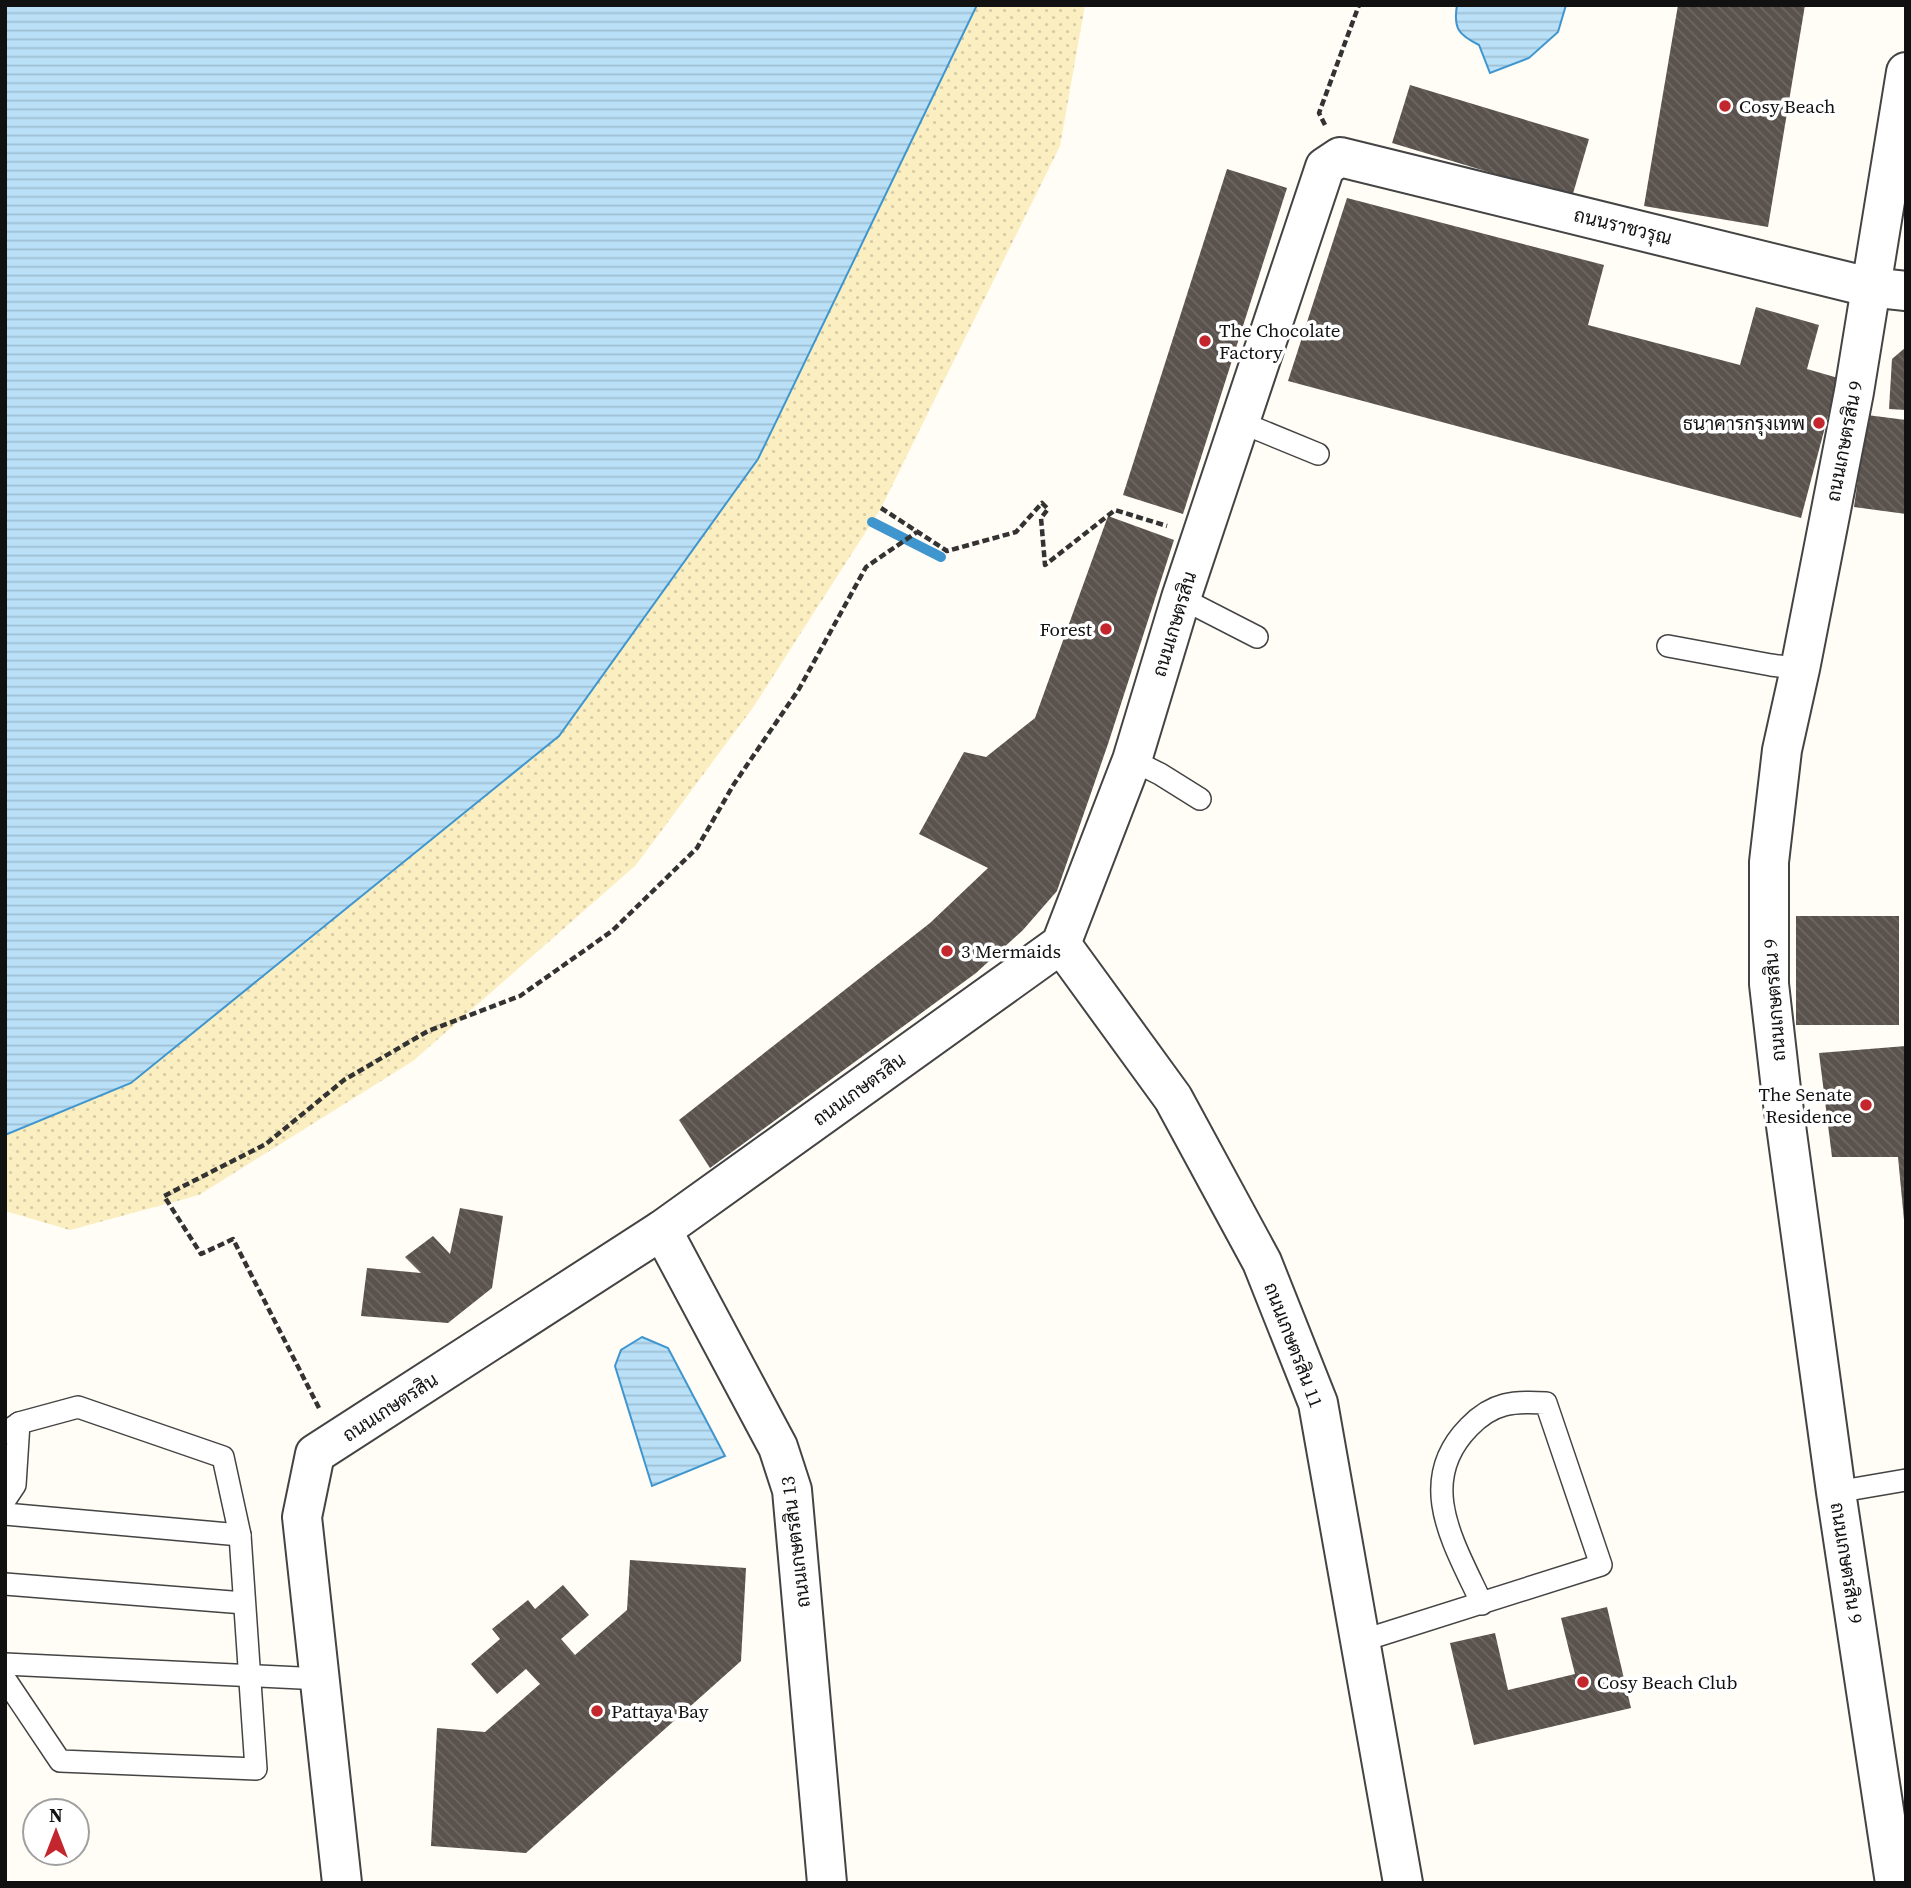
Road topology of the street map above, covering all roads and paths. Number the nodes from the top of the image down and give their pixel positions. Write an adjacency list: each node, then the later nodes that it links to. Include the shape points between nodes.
1 (1359, 5): 3 (path, via 1319,113)
2 (1906, 72): 4 (street, ถนนเกษตรสิน 9)
3 (1340, 157): 4 (street, ถนนราชวรุณ); 5 (street, ถนนเกษตรสิน, via 1325,167)
4 (1887, 289): 13 (street, ถนนเกษตรสิน 9, via 1854,392)
5 (1240, 422): 6 (lane); 9 (street, ถนนเกษตรสิน)
6 (1318, 454)
7 (881, 508): 8 (path)
8 (917, 532): 9 (path, via 947,551 1016,532 1042,503 1048,509 1041,518 1045,565 1115,509); 19 (path, via 866,567 799,689 697,848 612,931 520,996 428,1031 344,1080 266,1144 164,1196 201,1254 233,1239)
9 (1201, 538): 10 (street, ถนนเกษตรสิน)
10 (1181, 598): 11 (lane); 14 (street, ถนนเกษตรสิน)
11 (1257, 637)
12 (1668, 646): 13 (lane)
13 (1800, 668): 21 (street, ถนนเกษตรสิน 9, via 1782,750 1769,862 1769,984)
14 (1132, 760): 15 (lane); 16 (street, ถนนเกษตรสิน)
15 (1200, 799)
16 (1061, 944): 17 (street, ถนนเกษตรสิน); 28 (street, ถนนเกษตรสิน 11, via 1173,1098 1262,1262 1318,1403)
17 (662, 1230): 19 (street, ถนนเกษตรสิน); 34 (street, ถนนเกษตรสิน 13, via 788,1469)
18 (12, 1428): 22 (lane, via 15,1485); 24 (lane, via 78,1407 223,1457)
19 (337, 1441): 32 (street, ถนนเกษตรสิน, via 315,1454 302,1517)
20 (1906, 1480): 21 (lane)
21 (1836, 1492): 36 (street, ถนนเกษตรสิน 9)
22 (5, 1500)
23 (5, 1514): 24 (lane)
24 (240, 1535): 26 (lane)
25 (5, 1584): 26 (lane)
26 (244, 1603): 30 (lane)
27 (1482, 1604): 27 (lane, via 1601,1565 1546,1403 1516,1401 1481,1414 1456,1440 1444,1462 1441,1499 1448,1529); 28 (lane)
28 (1361, 1641): 35 (street, ถนนเกษตรสิน 11)
29 (5, 1664): 30 (lane)
30 (249, 1676): 31 (lane, via 256,1769 60,1761); 32 (lane)
31 (5, 1679)
32 (321, 1679): 33 (street, ถนนเกษตรสิน)
33 (342, 1883)
34 (827, 1883)
35 (1403, 1883)
36 (1895, 1883)

